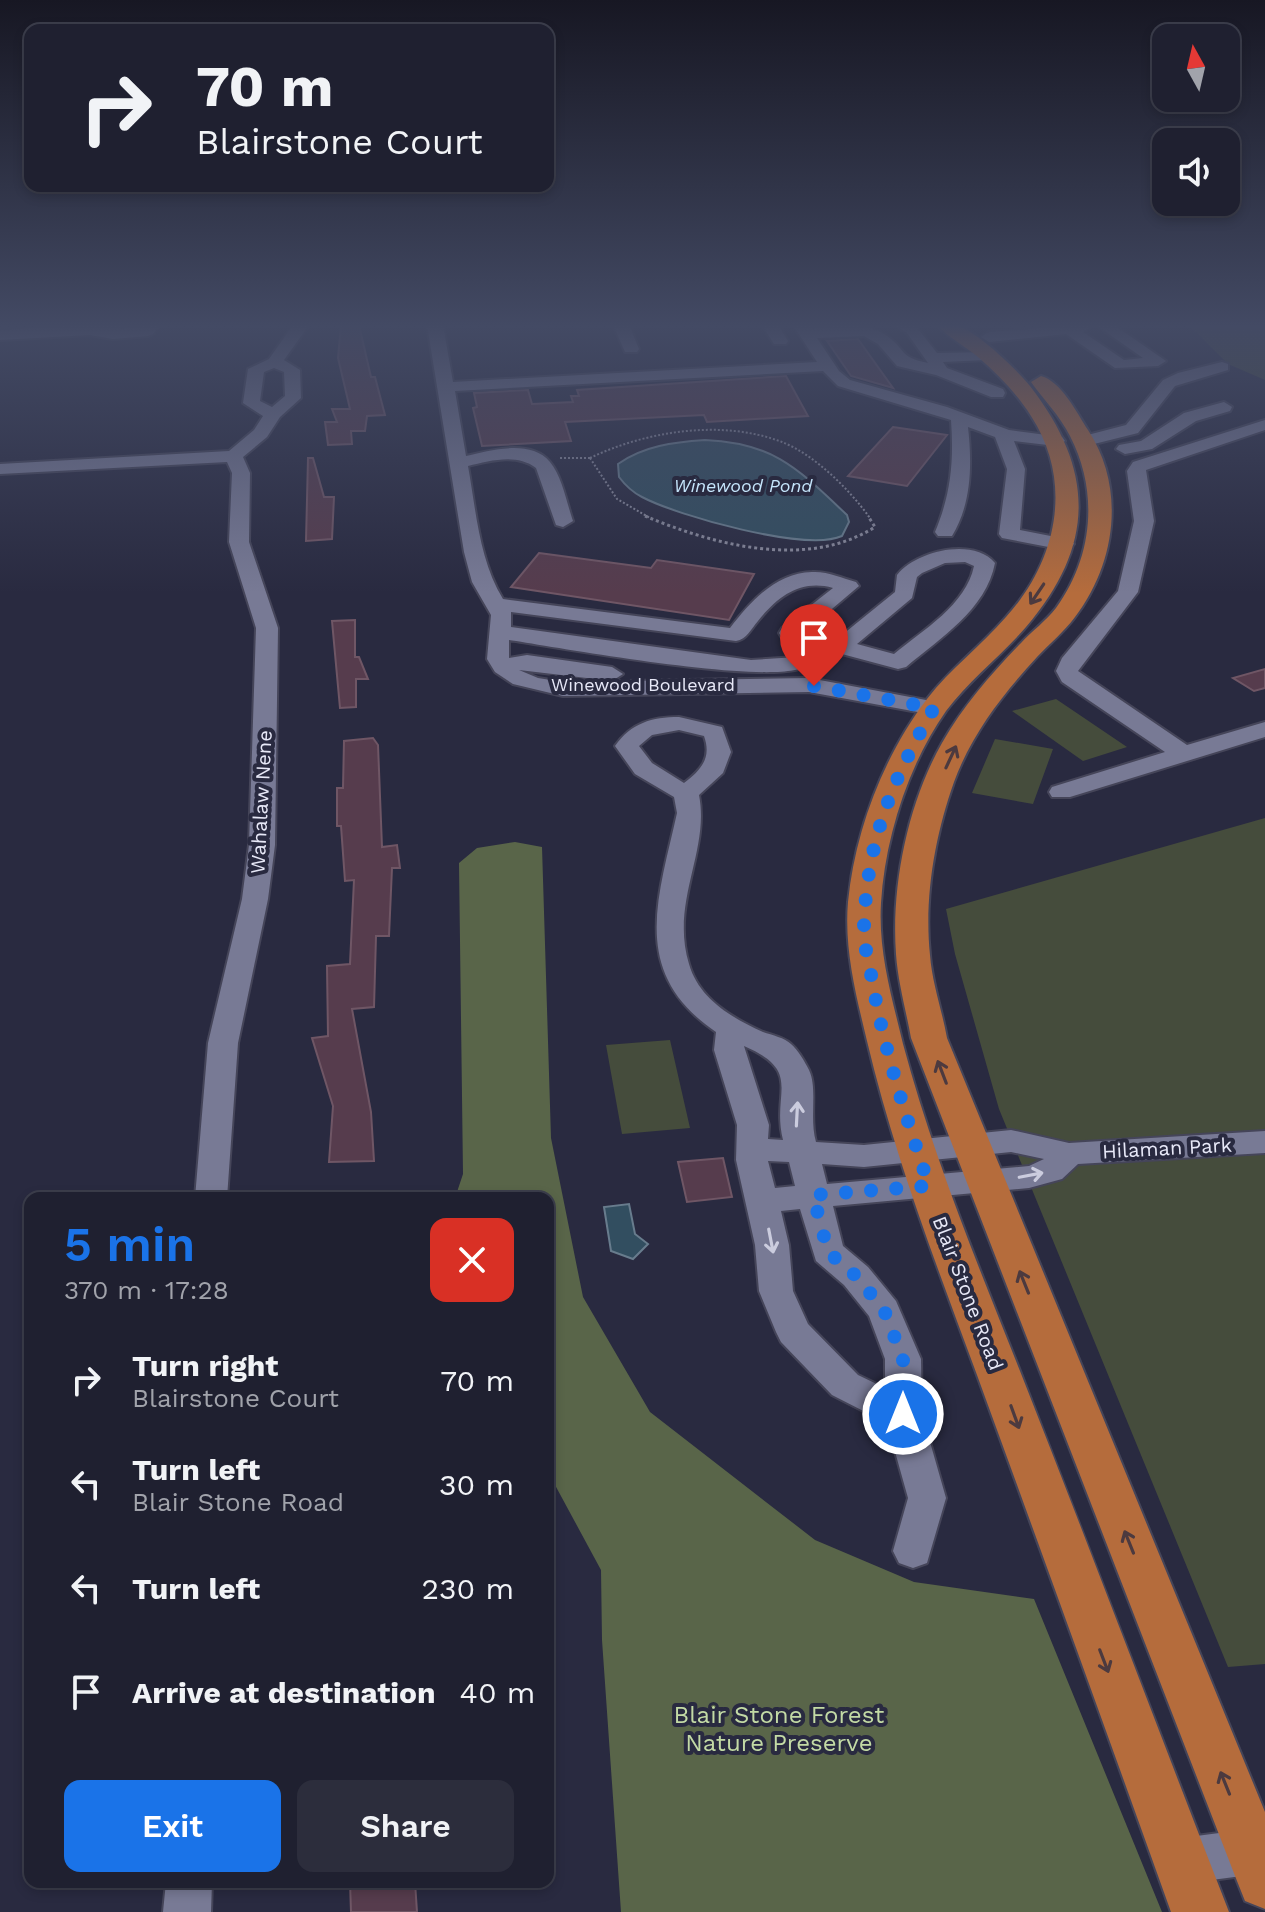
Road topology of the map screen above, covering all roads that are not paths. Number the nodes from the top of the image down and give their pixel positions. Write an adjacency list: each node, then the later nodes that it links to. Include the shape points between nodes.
1 (273, 414): 17 (street, via 261,433)
2 (450, 414): 18 (street)
3 (950, 414): 11 (street)
4 (959, 414): 11 (street)
5 (1040, 414): 15 (main road, Blair Stone Road)
6 (1066, 414): 16 (main road, Blair Stone Road)
7 (1144, 414): 16 (street, via 1132,429)
8 (1179, 414): 12 (street)
9 (1199, 414): 12 (street)
10 (1240, 414): 13 (street)
11 (956, 416): 14 (street); 21 (street, via 962,468 959,501)
12 (1190, 417): 16 (street, via 1146,445 1114,450)
13 (1264, 425): 35 (street, via 1139,466 1144,521 1128,592 1067,671)
14 (1002, 433): 15 (street); 22 (street, via 1016,469 1009,534)
15 (1056, 441): 16 (main road); 22 (main road, Blair Stone Road, via 1069,484)
16 (1086, 441): 23 (main road, Blair Stone Road, via 1100,487)
17 (234, 456): 19 (street); 44 (street, Wahalaw Nene, via 241,473 239,542 267,628 262,845 223,1043)
18 (459, 463): 20 (street, via 493,455 528,457 544,466); 24 (street, via 482,582)
19 (0, 469)
20 (563, 521)
21 (945, 532)
22 (1064, 544): 23 (main road); 32 (main road, Blair Stone Road, one-way to 32, via 1025,612)
23 (1097, 549): 33 (main road, Blair Stone Road, via 1066,612)
24 (495, 604): 25 (street, via 502,615); 26 (street, via 736,635 781,587 813,578 849,586 790,633)
25 (501, 632): 28 (street, via 714,663); 29 (street, via 497,648)
26 (801, 636): 27 (street); 28 (street, via 788,653)
27 (841, 647): 27 (street, via 898,662 969,599 985,563 976,558 929,559 907,575 905,594)
28 (797, 664): 31 (street)
29 (502, 666): 30 (street, via 527,662); 31 (street, Winewood Boulevard, via 529,683 563,689)
30 (631, 677)
31 (814, 686): 32 (street, Winewood Boulevard)
32 (934, 708): 33 (main road); 43 (main road, Blair Stone Road, via 901,764 884,809 864,929 892,1072)
33 (973, 715): 42 (main road, Blair Stone Road, one-way to 33, via 929,1038 912,944 920,842 949,758)
34 (1265, 729): 35 (street)
35 (1184, 754): 36 (street)
36 (1061, 792)
37 (686, 793): 38 (street, via 690,813 669,911 669,938 684,986 706,1012)
38 (731, 1029): 40 (street, via 729,1050 753,1125); 41 (street, one-way to 38, via 795,1124 795,1072 780,1050)
39 (1265, 1142): 42 (street, Hilaman Park, via 1069,1154 1051,1171 1029,1177)
40 (752, 1149): 41 (street); 46 (street)
41 (802, 1152): 43 (street, via 864,1156); 45 (street)
42 (977, 1163): 43 (street, Hilaman Park); 50 (main road, Blair Stone Road, one-way to 42)
43 (923, 1168): 45 (street); 49 (main road, Blair Stone Road, one-way to 49)
44 (211, 1192)
45 (813, 1195): 46 (street); 47 (street, via 828,1252 884,1310 903,1359)
46 (762, 1201): 47 (street, one-way to 47, via 776,1291 794,1332 845,1385)
47 (903, 1414): 48 (street, via 927,1498)
48 (913, 1551)
49 (1181, 1861): 50 (street); 53 (main road, Blair Stone Road)
50 (1261, 1861)
51 (189, 1888): 52 (street)
52 (187, 1912)
53 (1200, 1912)

